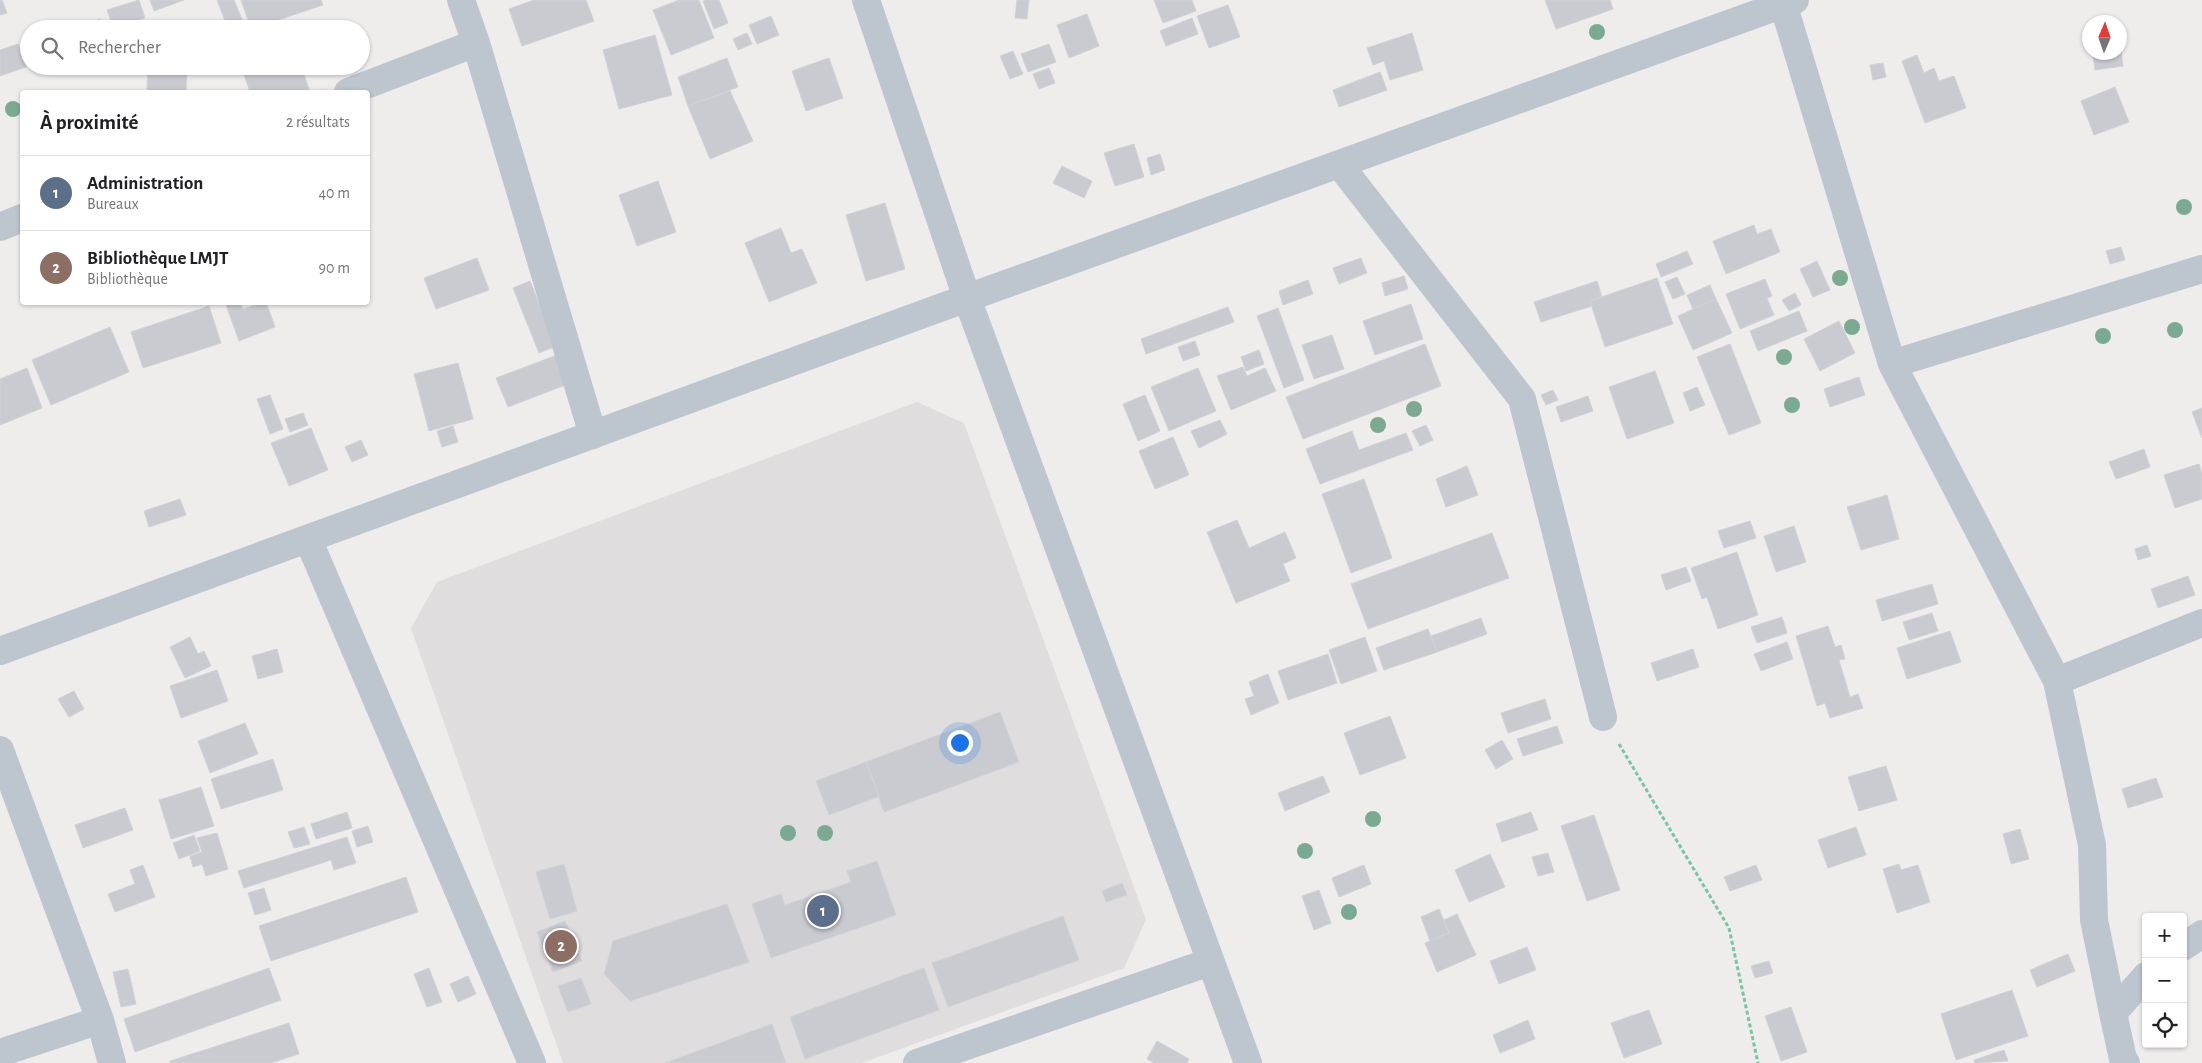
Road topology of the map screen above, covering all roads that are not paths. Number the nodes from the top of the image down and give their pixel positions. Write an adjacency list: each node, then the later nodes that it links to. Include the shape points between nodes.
1 (461, 0): 4 (street)
2 (866, 0): 10 (street)
3 (1787, 1): 6 (street); 11 (street)
4 (476, 43): 5 (street); 12 (street)
5 (353, 90)
6 (1339, 164): 10 (street); 17 (street, via 1522,399)
7 (20, 219): 8 (street)
8 (0, 226)
9 (2202, 269): 11 (street)
10 (967, 298): 12 (street); 21 (street)
11 (1892, 364): 16 (street)
12 (593, 435): 13 (street)
13 (308, 539): 15 (street); 28 (street)
14 (2202, 623): 16 (street)
15 (0, 651)
16 (2057, 681): 23 (street, via 2092,845 2094,920)
17 (1603, 718)
18 (0, 750): 24 (street)
19 (2202, 934): 20 (street)
20 (2187, 944)
21 (1210, 962): 29 (street); 30 (street)
22 (2142, 980): 23 (street)
23 (2113, 1013): 26 (street)
24 (100, 1020): 25 (street); 27 (street)
25 (0, 1053)
26 (2121, 1062)
27 (112, 1063)
28 (532, 1063)
29 (916, 1063)
30 (1248, 1063)

